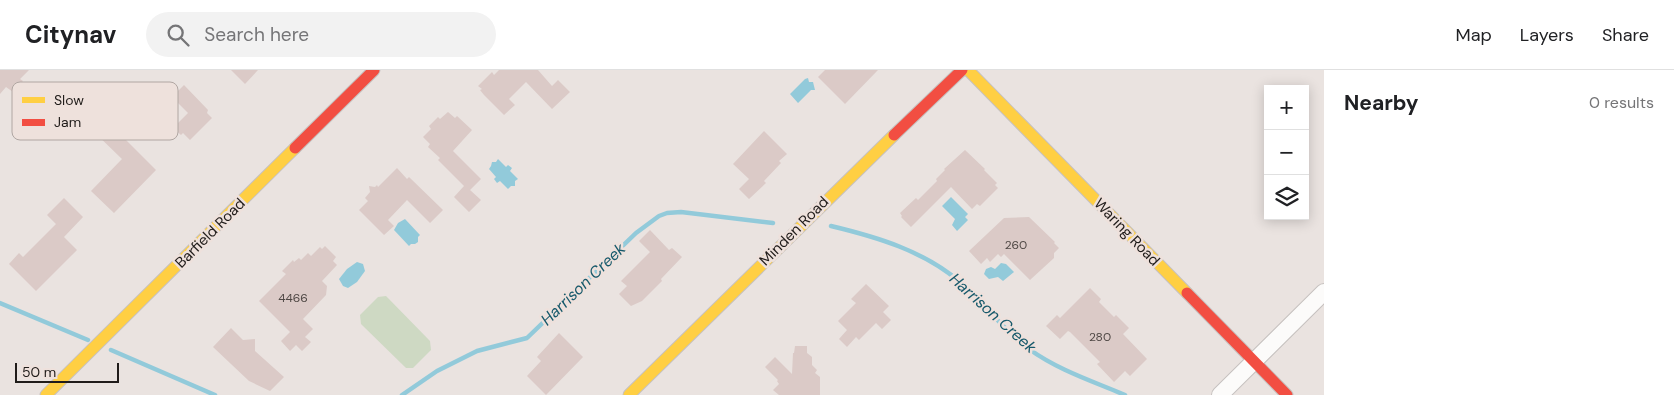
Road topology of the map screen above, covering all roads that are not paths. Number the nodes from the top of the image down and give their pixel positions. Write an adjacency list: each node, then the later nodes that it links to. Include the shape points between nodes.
1 (374, 70): 6 (street, Barfield Road)
2 (962, 70): 7 (street, Minden Road)
3 (968, 70): 5 (street, Waring Road)
4 (1324, 292): 5 (street)
5 (1254, 361): 8 (street); 9 (street, Waring Road)
6 (46, 395)
7 (629, 395)
8 (1220, 395)
9 (1287, 395)

